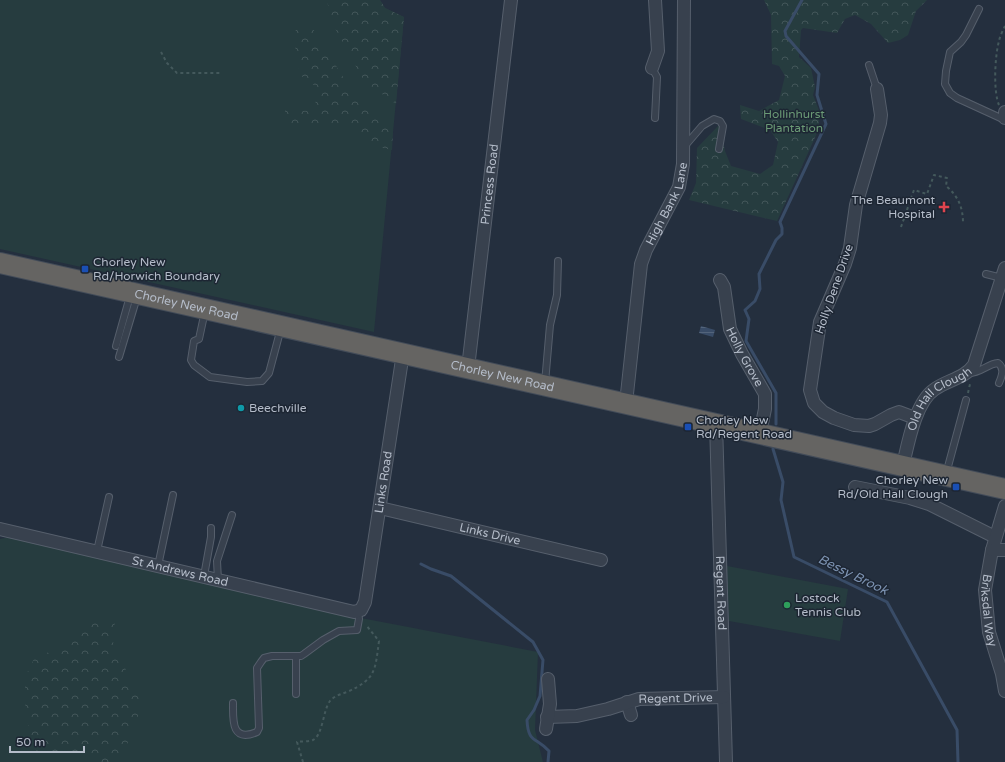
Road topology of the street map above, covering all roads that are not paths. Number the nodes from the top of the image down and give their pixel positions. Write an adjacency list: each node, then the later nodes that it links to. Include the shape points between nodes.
1 (511, 0): 24 (street, Princess Road)
2 (655, 0): 6 (street, via 658,51)
3 (684, 0): 11 (street, High Bank Lane)
4 (979, 9): 10 (lane, via 966,35 950,52 945,84 950,93 957,98)
5 (869, 65): 7 (lane)
6 (652, 68): 9 (lane, via 657,77)
7 (877, 89): 30 (street, Holly Dene Drive, via 880,123 856,205 850,248 820,322 810,390 814,403 823,412 854,425 869,426 899,412)
8 (1002, 109): 10 (street)
9 (656, 118)
10 (1005, 119)
11 (683, 148): 12 (lane, via 702,126 714,119 720,121 723,126); 29 (street, High Bank Lane, via 679,187 641,264)
12 (719, 149)
13 (558, 261): 27 (lane, via 557,295 550,325)
14 (0, 263): 18 (highway, Chorley New Road)
15 (1004, 273): 16 (lane); 25 (street, Old Hall Clough, via 974,365)
16 (986, 274)
17 (719, 278): 32 (street, Holly Grove, via 724,287 730,329 765,394)
18 (135, 293): 19 (highway, Chorley New Road); 21 (lane); 23 (lane)
19 (206, 309): 20 (highway, Chorley New Road); 20 (lane, via 199,339 194,341 191,360 210,377 247,382 262,381 269,372)
20 (281, 326): 22 (highway, Chorley New Road)
21 (116, 346)
22 (403, 353): 24 (highway, Chorley New Road); 40 (street, Links Road)
23 (119, 357)
24 (468, 368): 27 (highway, Chorley New Road)
25 (967, 373): 26 (lane, via 981,371 998,363 1003,374); 30 (street, Old Hall Clough, via 933,390)
26 (999, 383)
27 (544, 385): 29 (highway, Chorley New Road)
28 (966, 400): 34 (lane, Old Hall Clough)
29 (626, 403): 31 (highway, Chorley New Road)
30 (915, 418): 33 (street, Old Hall Clough)
31 (716, 423): 32 (highway, Chorley New Road); 58 (street, Regent Road)
32 (760, 433): 33 (highway, Chorley New Road)
33 (902, 466): 34 (highway, Chorley New Road)
34 (946, 475): 35 (highway, Chorley New Road)
35 (1005, 489)
36 (862, 492): 44 (street, via 910,498 929,504)
37 (173, 495): 49 (lane)
38 (109, 497): 47 (lane)
39 (1005, 506): 44 (street, Briksdal Way)
40 (380, 508): 48 (street, Links Drive); 52 (street, Links Road, via 365,602)
41 (232, 515): 51 (lane, via 217,561)
42 (211, 528): 50 (lane)
43 (0, 529): 47 (street, St Andrews Road)
44 (995, 537): 45 (street, Briksdal Way)
45 (992, 550): 46 (street); 54 (street, Briksdal Way, via 985,590 989,632)
46 (1005, 550)
47 (97, 551): 49 (street, St Andrews Road)
48 (601, 560)
49 (158, 566): 50 (street, St Andrews Road)
50 (204, 576): 51 (street, St Andrews Road)
51 (218, 580): 52 (street, St Andrews Road, via 354,612)
52 (360, 611): 53 (lane, via 357,630 340,631 304,654)
53 (296, 656): 57 (lane); 60 (lane, via 264,658 257,668 257,732 250,735 239,733 234,728)
54 (1003, 674): 56 (street, Briksdal Way)
55 (548, 679): 59 (street, Regent Drive, via 550,704 547,723)
56 (1005, 690)
57 (296, 694)
58 (724, 697): 59 (street, Regent Drive, via 647,698); 62 (street, Regent Road)
59 (627, 702): 61 (street, Regent Drive)
60 (233, 703)
61 (631, 715)
62 (726, 762)

